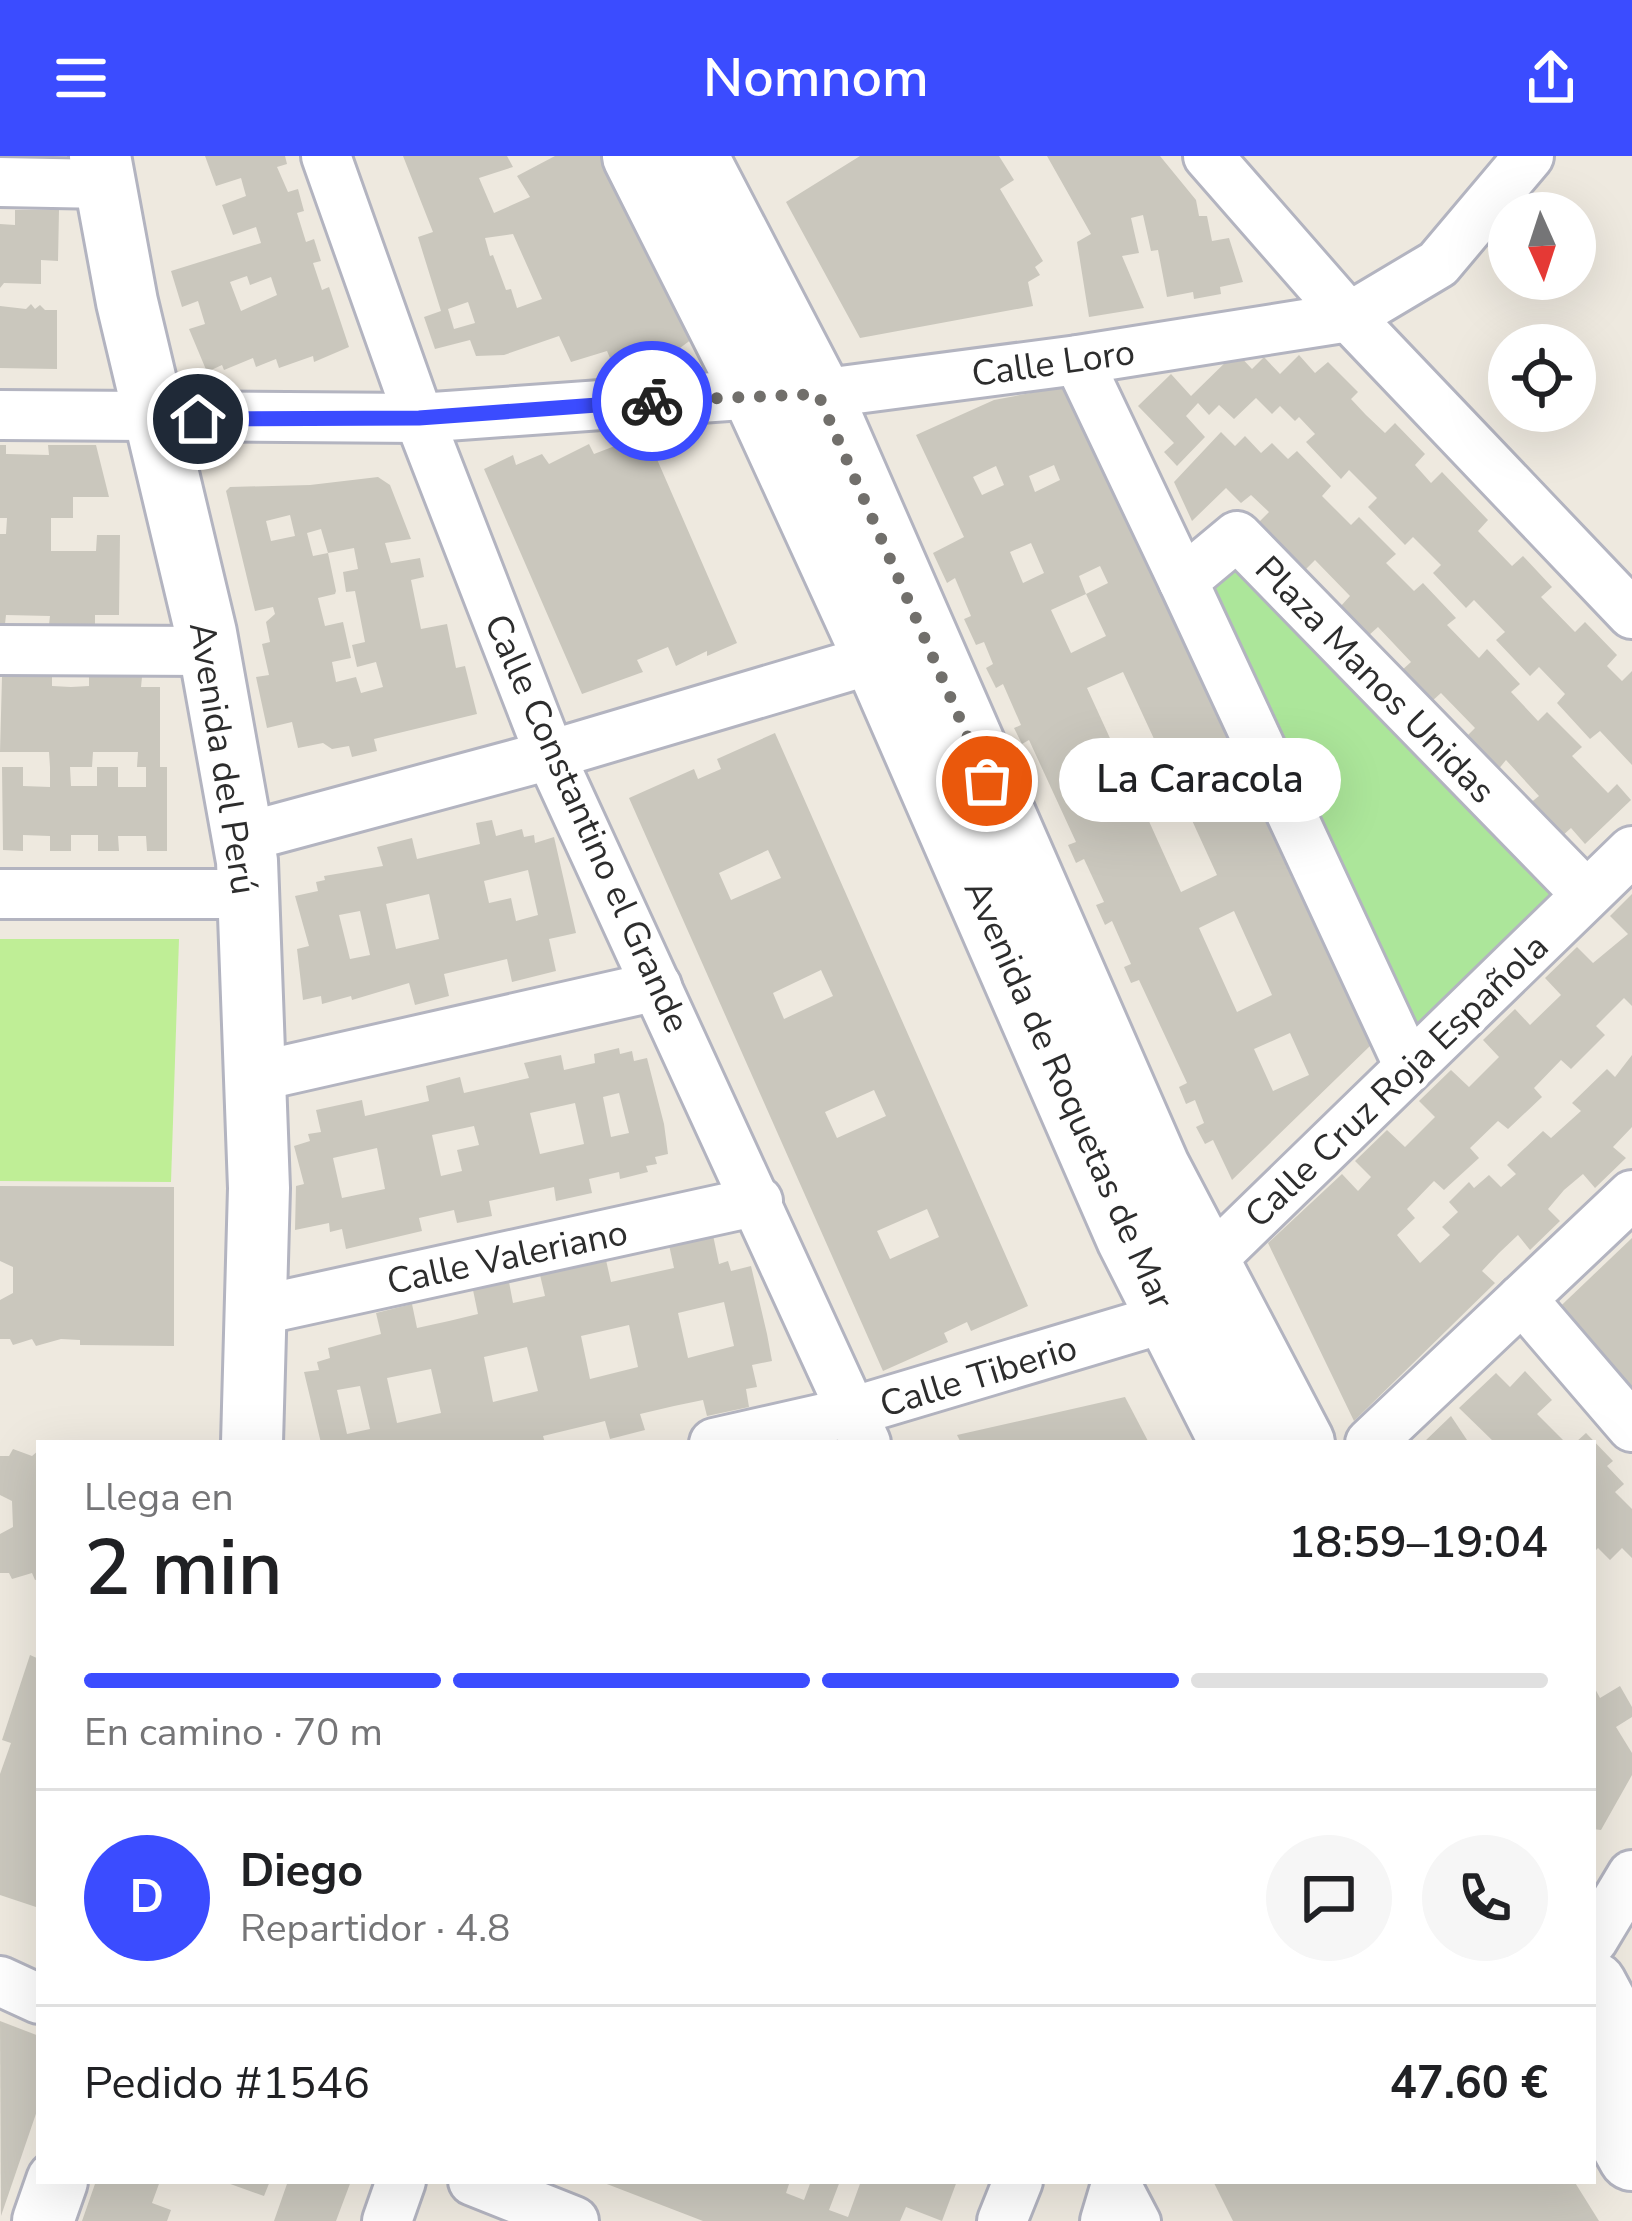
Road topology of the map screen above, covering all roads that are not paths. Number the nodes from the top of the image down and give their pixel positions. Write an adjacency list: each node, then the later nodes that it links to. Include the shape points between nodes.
1 (326, 156): 12 (street, Calle Constantino el Grande)
2 (636, 156): 10 (main road, Avenida de Roquetas de Mar)
3 (694, 156): 10 (main road, Avenida de Roquetas de Mar)
4 (1208, 156): 8 (street)
5 (1529, 156): 8 (street, via 1438,264)
6 (103, 170): 7 (street); 13 (street, Avenida del Perú)
7 (0, 182)
8 (1349, 317): 9 (street, Calle Loro); 15 (street)
9 (1078, 360): 10 (street, Calle Loro); 14 (street)
10 (787, 394): 12 (street, Calle Loro); 18 (main road, Avenida de Roquetas de Mar); 29 (main road, Avenida de Roquetas de Mar)
11 (0, 416): 13 (street, Calle Loro)
12 (419, 418): 13 (street, Calle Loro); 19 (street, Calle Constantino el Grande)
13 (154, 419): 17 (street, Avenida del Perú)
14 (1184, 581): 23 (street, Plaza Manos Unidas, via 1237,536); 25 (street)
15 (1632, 614)
16 (0, 650): 17 (street)
17 (209, 651): 21 (street, Avenida del Perú)
18 (877, 658): 19 (street); 32 (main road, Avenida de Roquetas de Mar)
19 (550, 755): 21 (street); 24 (street, Calle Constantino el Grande)
20 (1632, 851): 23 (street, Calle Cruz Roja Española)
21 (245, 866): 22 (street); 26 (street, Avenida del Perú)
22 (0, 894)
23 (1586, 894): 25 (street, Calle Cruz Roja Española)
24 (657, 986): 26 (street); 28 (street, Calle Constantino el Grande)
25 (1408, 1067): 29 (street, Calle Cruz Roja Española)
26 (255, 1076): 31 (street, Avenida del Perú)
27 (1632, 1196): 30 (street)
28 (758, 1201): 31 (street, Calle Valeriano); 34 (street, Calle Constantino el Grande)
29 (1206, 1265): 32 (street, Calle Cruz Roja Española); 38 (main road, Avenida de Roquetas de Mar)
30 (1522, 1299): 33 (street); 39 (street)
31 (256, 1311): 35 (street, Avenida del Perú)
32 (1169, 1317): 34 (street, Calle Tiberio); 37 (main road, Avenida de Roquetas de Mar)
33 (1632, 1427)
34 (859, 1428): 36 (street, Calle Tiberio)
35 (252, 1440)
36 (743, 1440)
37 (1232, 1440)
38 (1299, 1440)
39 (1373, 1440)
40 (1632, 1876): 41 (street)
41 (1596, 1935)
42 (0, 1981): 44 (street)
43 (1596, 1991): 45 (main road)
44 (36, 1998)
45 (1632, 2057)
46 (1596, 2092): 47 (main road)
47 (1632, 2157)
48 (56, 2184): 54 (street)
49 (400, 2184): 55 (street)
50 (481, 2184): 56 (street)
51 (1017, 2184): 57 (street)
52 (1118, 2184): 58 (street)
53 (1121, 2184): 59 (street)
54 (44, 2221)
55 (387, 2221)
56 (574, 2221)
57 (1002, 2221)
58 (1105, 2221)
59 (1142, 2221)

